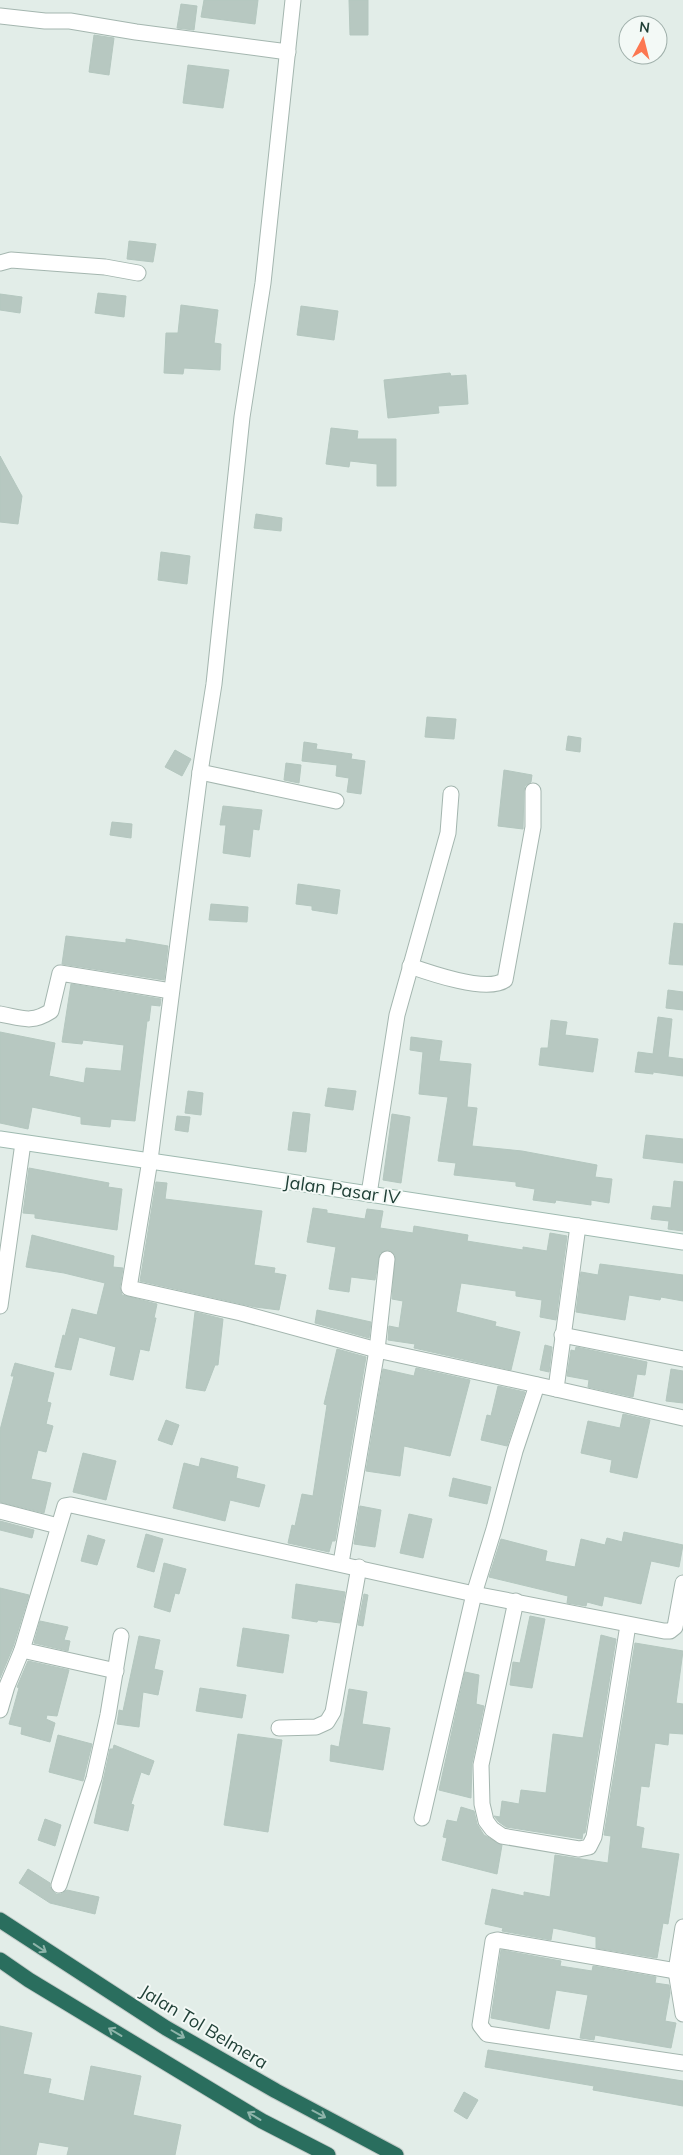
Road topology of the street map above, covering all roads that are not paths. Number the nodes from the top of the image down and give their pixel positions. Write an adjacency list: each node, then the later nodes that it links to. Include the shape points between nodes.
1 (293, 0): 3 (street)
2 (0, 16): 3 (street, via 70,21)
3 (288, 52): 6 (street, via 263,283 242,417 214,684)
4 (0, 262): 5 (street, via 94,266)
5 (138, 273)
6 (200, 772): 9 (street); 11 (street)
7 (533, 791): 10 (street, via 533,827 505,980 492,985 437,975)
8 (451, 794): 10 (street, via 448,833)
9 (336, 801)
10 (410, 966): 16 (street, via 397,1016)
11 (171, 991): 12 (street, via 60,973 51,1011 33,1020); 15 (street)
12 (0, 1014)
13 (0, 1139): 14 (street, Jalan Pasar IV)
14 (23, 1143): 15 (street, Jalan Pasar IV); 20 (street)
15 (150, 1160): 16 (street, Jalan Pasar IV); 22 (street, via 129,1288 241,1313)
16 (369, 1194): 17 (street, Jalan Pasar IV)
17 (578, 1226): 18 (street, Jalan Pasar IV); 21 (street)
18 (683, 1242)
19 (387, 1259): 22 (street)
20 (0, 1306)
21 (562, 1335): 23 (street); 25 (street)
22 (376, 1350): 24 (street); 29 (street)
23 (683, 1359)
24 (537, 1385): 25 (street); 32 (street)
25 (556, 1389): 26 (street)
26 (683, 1418)
27 (0, 1511): 28 (street)
28 (58, 1526): 29 (street, via 65,1506 71,1505); 36 (street)
29 (340, 1563): 30 (street)
30 (359, 1567): 32 (street); 39 (street, via 334,1712 327,1722 316,1727)
31 (683, 1583): 34 (street, via 676,1622 670,1631)
32 (474, 1594): 33 (street); 40 (street)
33 (516, 1601): 34 (street); 34 (street, via 481,1766 482,1804 486,1820 502,1836 579,1849 589,1847 594,1837)
34 (628, 1625)
35 (121, 1636): 37 (street)
36 (22, 1650): 37 (street); 38 (street)
37 (116, 1670): 41 (street, via 94,1778)
38 (0, 1710)
39 (279, 1728)
40 (422, 1818)
41 (59, 1885)
42 (0, 1920): 49 (highway, Jalan Tol Belmera, one-way to 49, via 166,2028)
43 (683, 1927): 45 (street)
44 (0, 1960): 48 (highway, one-way to 44, via 262,2120)
45 (676, 1971): 46 (street); 47 (street, via 493,1941 480,2025 487,2034)
46 (683, 2014)
47 (683, 2063)
48 (328, 2155)
49 (396, 2155)

